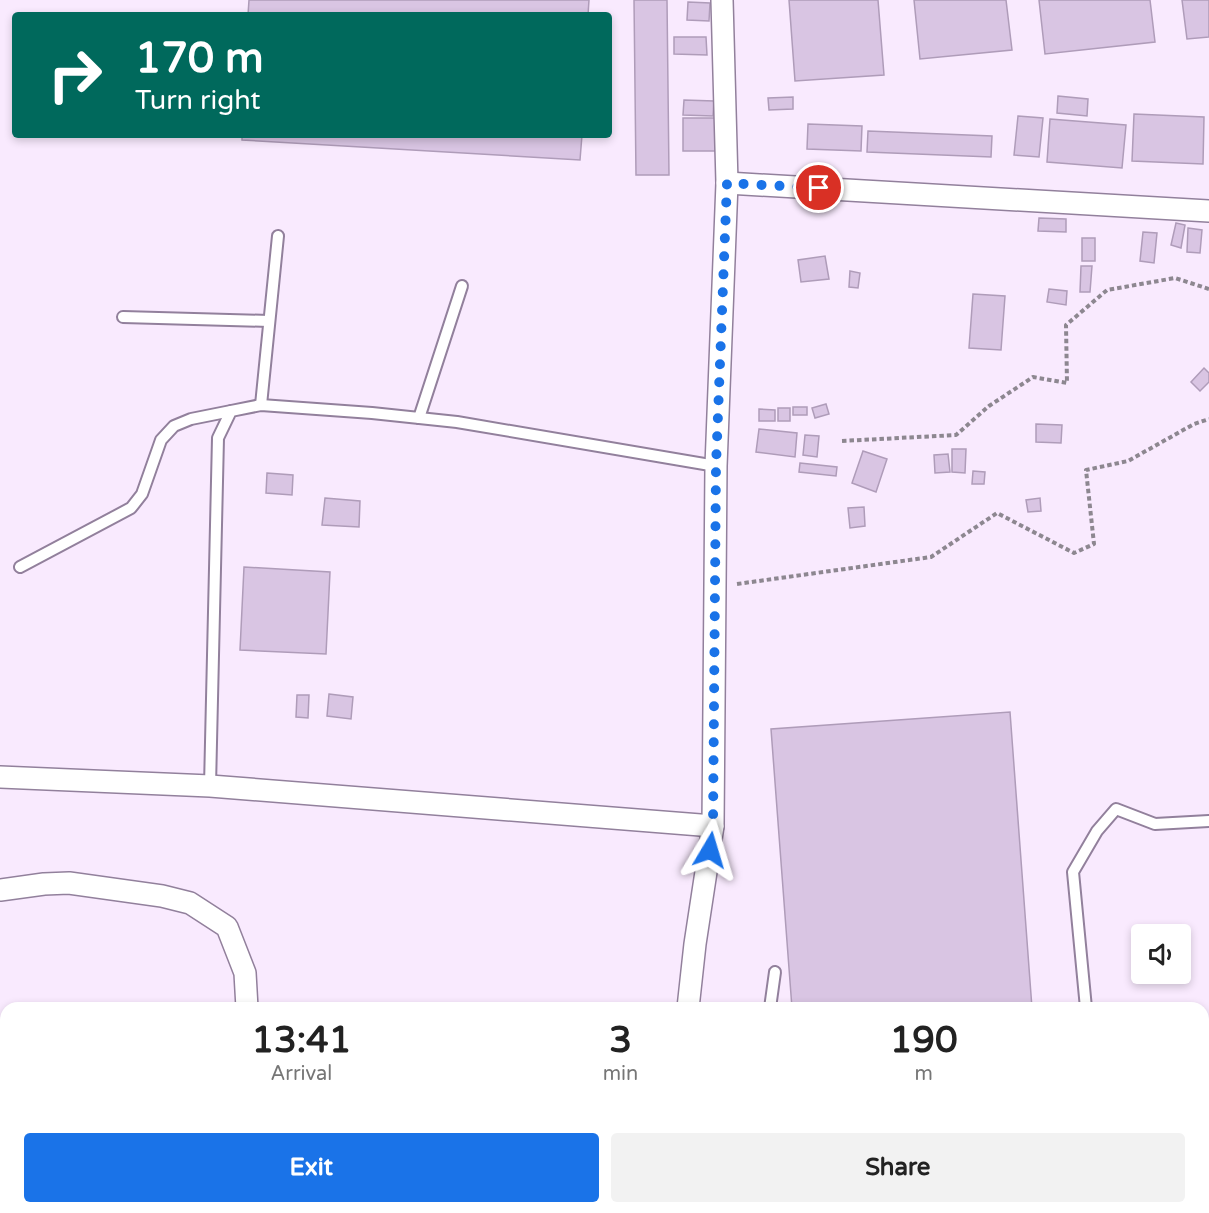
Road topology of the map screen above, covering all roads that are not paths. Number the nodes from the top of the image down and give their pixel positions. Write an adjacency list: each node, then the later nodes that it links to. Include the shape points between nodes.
1 (722, 0): 2 (street)
2 (727, 183): 3 (street); 11 (street)
3 (1209, 211)
4 (278, 236): 7 (lane)
5 (462, 286): 10 (lane)
6 (123, 317): 7 (lane)
7 (269, 321): 8 (lane)
8 (261, 405): 9 (lane); 10 (lane)
9 (231, 411): 12 (lane, via 174,426 161,440 142,494 131,508); 14 (lane, via 218,438)
10 (419, 418): 11 (lane)
11 (716, 466): 16 (street)
12 (20, 567)
13 (0, 777): 14 (street)
14 (210, 786): 16 (street)
15 (1209, 821): 22 (lane, via 1155,824 1116,809 1097,831 1073,872)
16 (713, 826): 20 (street)
17 (0, 890): 19 (street, via 69,883 190,903 227,927 245,973)
18 (774, 972): 21 (lane)
19 (247, 1002)
20 (689, 1002)
21 (771, 1002)
22 (1085, 1002)

